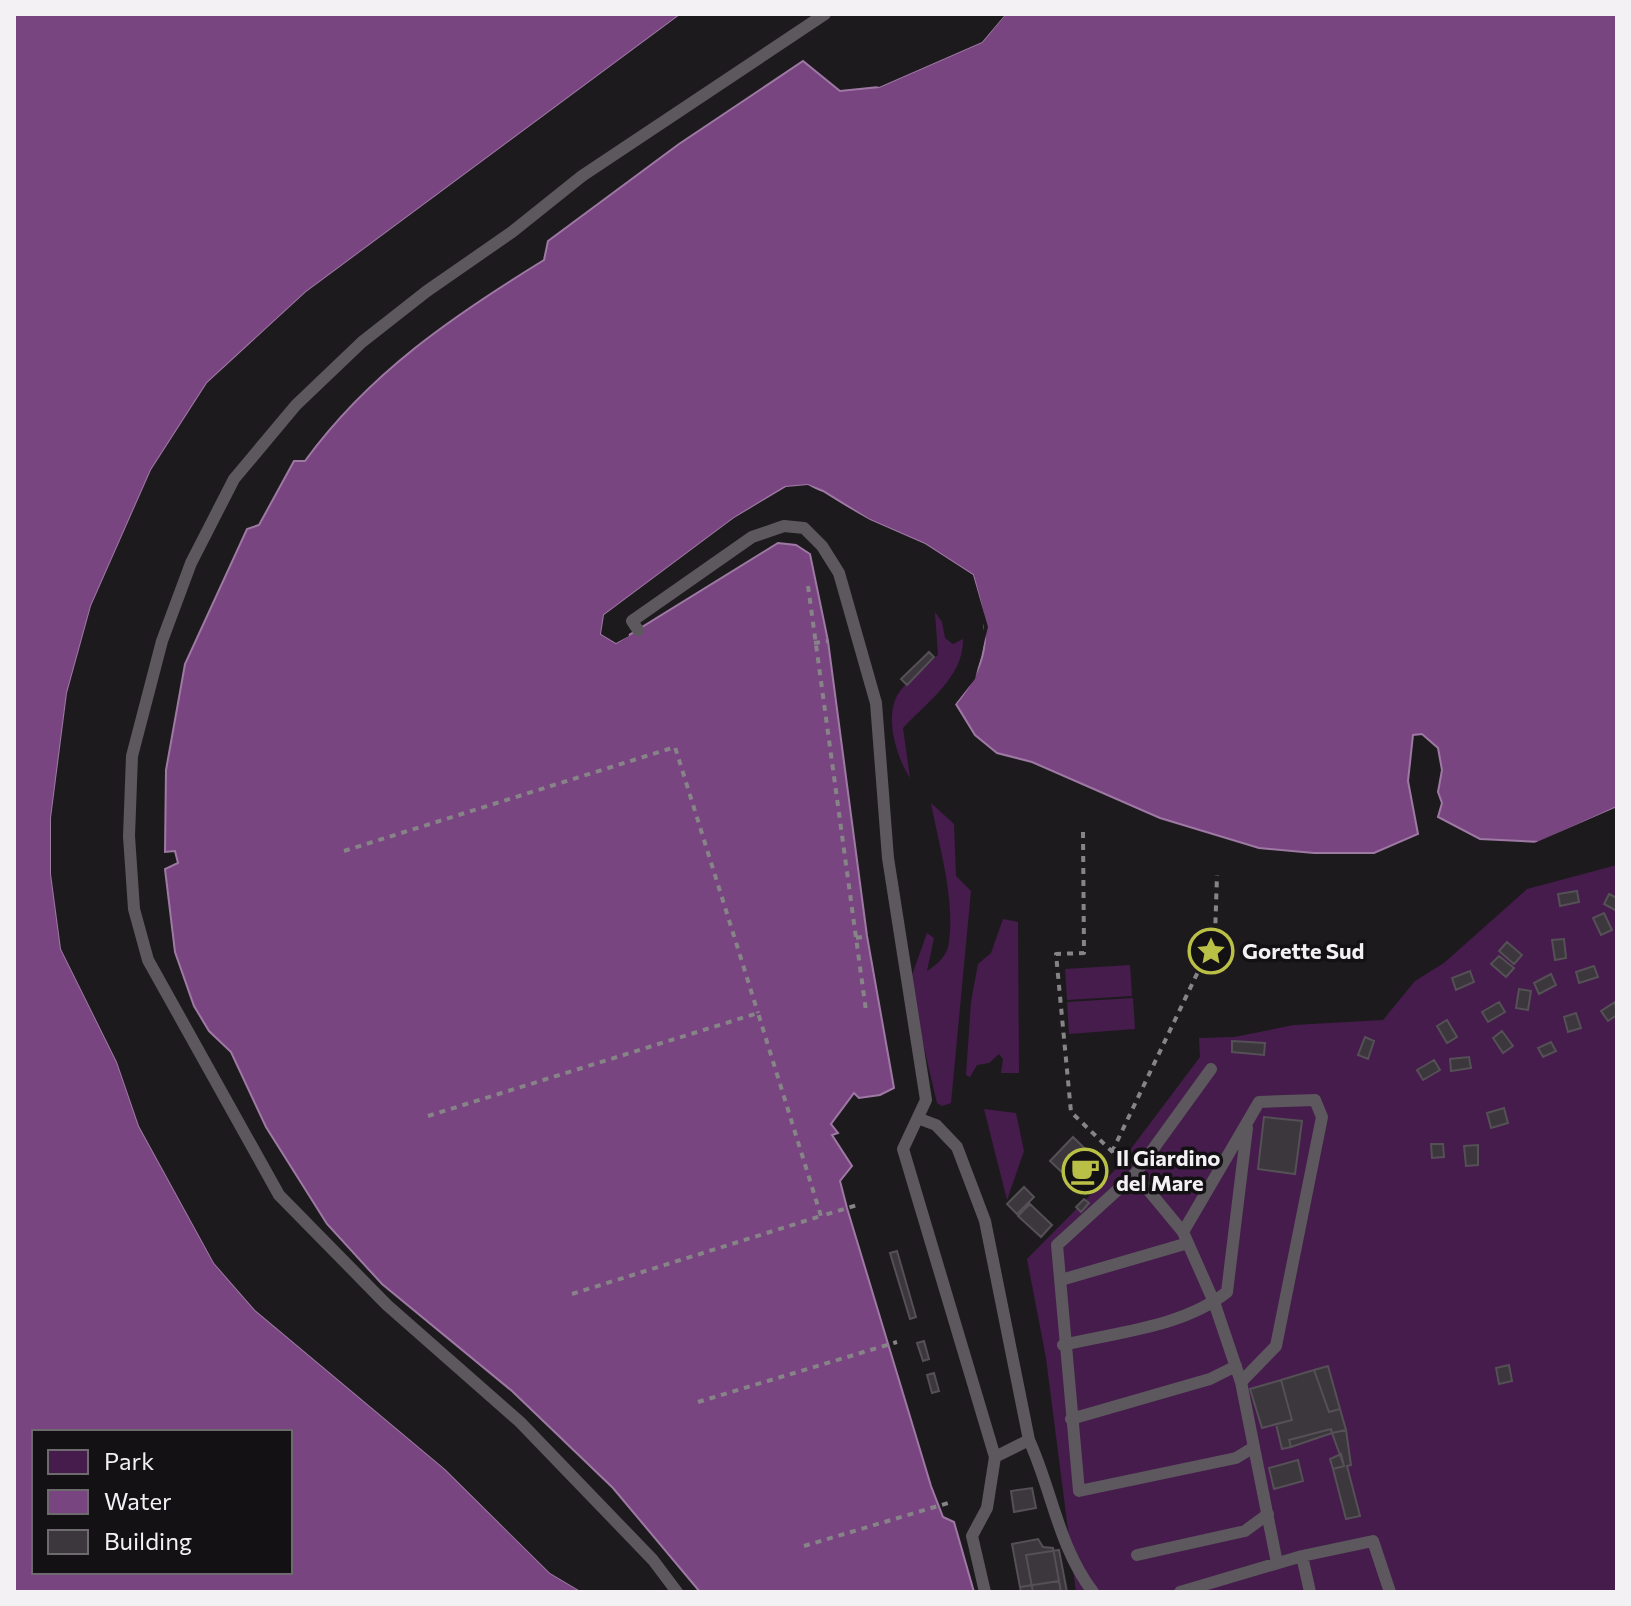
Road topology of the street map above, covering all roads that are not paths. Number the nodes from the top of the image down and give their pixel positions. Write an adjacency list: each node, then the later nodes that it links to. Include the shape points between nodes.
1 (825, 14): 22 (lane, via 582,176 362,342 296,405 234,479 191,563 162,641 132,756 129,836 134,909 148,960 279,1195 387,1305 520,1422 653,1560)
2 (638, 630): 4 (lane, via 632,621 752,537 784,526 804,528 833,564 876,703 888,858 926,1100)
3 (1211, 1069): 6 (lane)
4 (920, 1119): 14 (lane, via 936,1125 957,1147 985,1221); 16 (lane, via 908,1131 903,1149)
5 (1248, 1120): 7 (lane); 9 (lane, via 1227,1292); 12 (lane, via 1259,1102 1315,1100 1322,1117 1276,1346)
6 (1135, 1174): 7 (lane); 8 (lane, via 1057,1245)
7 (1186, 1237): 8 (lane); 9 (lane)
8 (1061, 1280): 10 (lane)
9 (1214, 1302): 10 (lane, via 1174,1319); 11 (lane)
10 (1063, 1345): 13 (lane)
11 (1236, 1366): 12 (lane); 13 (lane, via 1210,1379)
12 (1241, 1382): 15 (lane)
13 (1071, 1419): 15 (lane, via 1079,1491 1236,1458)
14 (1029, 1440): 16 (lane); 24 (lane, via 1042,1468 1051,1511)
15 (1254, 1447): 17 (lane)
16 (995, 1457): 23 (lane, via 987,1508 972,1536)
17 (1268, 1514): 18 (lane, via 1245,1531); 20 (lane)
18 (1137, 1555)
19 (1302, 1556): 20 (lane); 21 (lane); 26 (lane, via 1373,1541)
20 (1277, 1563): 25 (lane)
21 (1309, 1591)
22 (677, 1592)
23 (985, 1592)
24 (1093, 1592)
25 (1180, 1592)
26 (1390, 1592)

